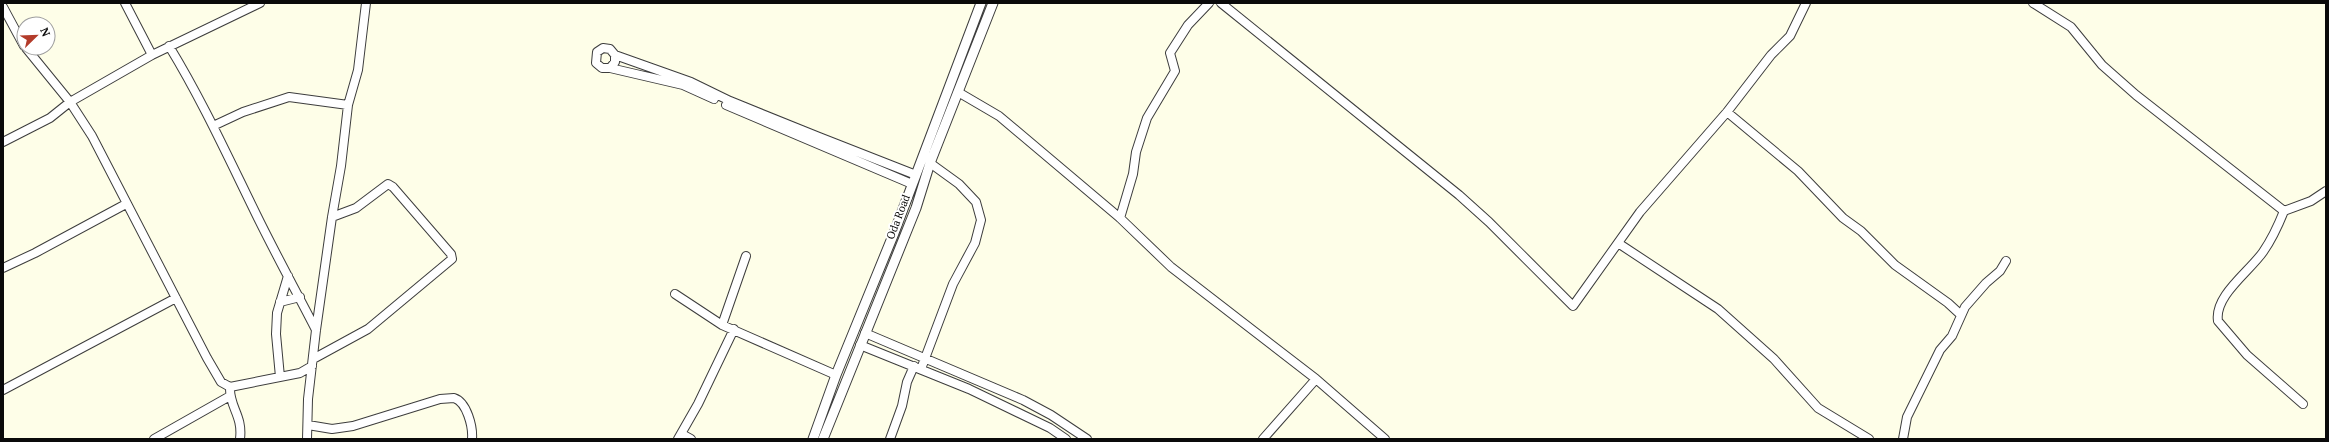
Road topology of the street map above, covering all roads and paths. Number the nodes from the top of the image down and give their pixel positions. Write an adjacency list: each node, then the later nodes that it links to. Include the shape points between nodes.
1 (125, 3): 13 (street)
2 (260, 3): 12 (street)
3 (366, 3): 20 (street, via 358,70)
4 (981, 3): 26 (street, Oda Road)
5 (993, 3): 17 (street, Oda Road)
6 (1209, 3): 32 (street, via 1188,25 1170,53 1175,71 1147,118)
7 (1221, 3): 35 (street, via 1459,195 1573,306)
8 (1806, 3): 21 (street, via 1790,36 1771,55)
9 (2033, 3): 30 (street, via 2065,23 2102,65 2136,95)
10 (3, 7): 11 (street)
11 (16, 31)
12 (169, 46): 13 (street); 22 (street)
13 (152, 55): 19 (street)
14 (615, 55): 16 (street, via 615,62); 16 (street, via 610,49 603,48 595,56 599,66); 18 (street, via 691,82)
15 (32, 56): 19 (street)
16 (610, 68): 18 (street)
17 (958, 92): 25 (street, Oda Road); 32 (street, via 999,116)
18 (712, 95): 23 (street)
19 (70, 102): 24 (street, via 50,118); 29 (street, via 92,136)
20 (348, 105): 22 (street, via 290,97 250,109); 31 (street)
21 (1727, 112): 35 (street, via 1640,212); 44 (street, via 1798,171 1843,218 1861,231 1895,265)
22 (213, 126): 39 (street)
23 (794, 131): 26 (street); 27 (street)
24 (3, 142)
25 (930, 163): 34 (street, Oda Road); 50 (street, via 959,184 976,202 981,220 975,244 953,284)
26 (916, 175): 27 (street, Oda Road)
27 (912, 184): 33 (street, Oda Road)
28 (2326, 191): 30 (street, via 2311,201)
29 (126, 204): 38 (street); 42 (street)
30 (2284, 211): 61 (street, via 2263,253 2220,301 2217,314 2218,321 2247,355)
31 (332, 217): 47 (street); 51 (street, via 356,208 388,184 451,254 452,259 368,329)
32 (1120, 218): 56 (street, via 1172,266)
33 (894, 233): 34 (street); 54 (street, Oda Road)
34 (904, 238): 48 (street, Oda Road)
35 (1618, 243): 78 (street, via 1718,309 1774,360 1818,408)
36 (746, 256): 45 (street)
37 (2006, 261): 44 (street)
38 (3, 268)
39 (288, 276): 41 (street); 43 (street)
40 (675, 294): 45 (street)
41 (300, 297): 43 (street); 47 (street)
42 (176, 298): 58 (street, via 221,382); 59 (street)
43 (280, 302): 55 (street, via 276,334)
44 (1961, 315): 79 (street, via 1952,336 1940,350 1925,378 1907,417)
45 (722, 325): 46 (street)
46 (734, 329): 54 (street); 65 (street)
47 (316, 330): 51 (street)
48 (865, 333): 49 (street, Oda Road); 50 (street)
49 (860, 344): 52 (street); 72 (street, Oda Road)
50 (926, 359): 52 (street); 62 (street, via 1022,400)
51 (312, 362): 53 (street); 57 (street)
52 (918, 367): 64 (street); 73 (street, via 907,382 902,406)
53 (300, 373): 55 (street); 57 (street)
54 (836, 375): 71 (street, Oda Road)
55 (280, 377): 58 (street)
56 (1316, 379): 76 (street); 77 (street)
57 (309, 385): 63 (street)
58 (230, 387): 60 (street)
59 (3, 390)
60 (230, 396): 66 (street); 67 (street, via 241,421)
61 (2303, 404)
62 (1063, 423): 64 (street); 75 (street)
63 (308, 425): 68 (street); 69 (street, via 332,429 354,426 440,399 454,398 464,408 473,429)
64 (1056, 432): 74 (street)
65 (680, 436): 70 (street)
66 (154, 439)
67 (240, 439)
68 (307, 439)
69 (472, 439)
70 (691, 439)
71 (813, 439)
72 (823, 439)
73 (890, 439)
74 (1066, 439)
75 (1087, 439)
76 (1263, 439)
77 (1385, 439)
78 (1869, 439)
79 (1903, 439)

